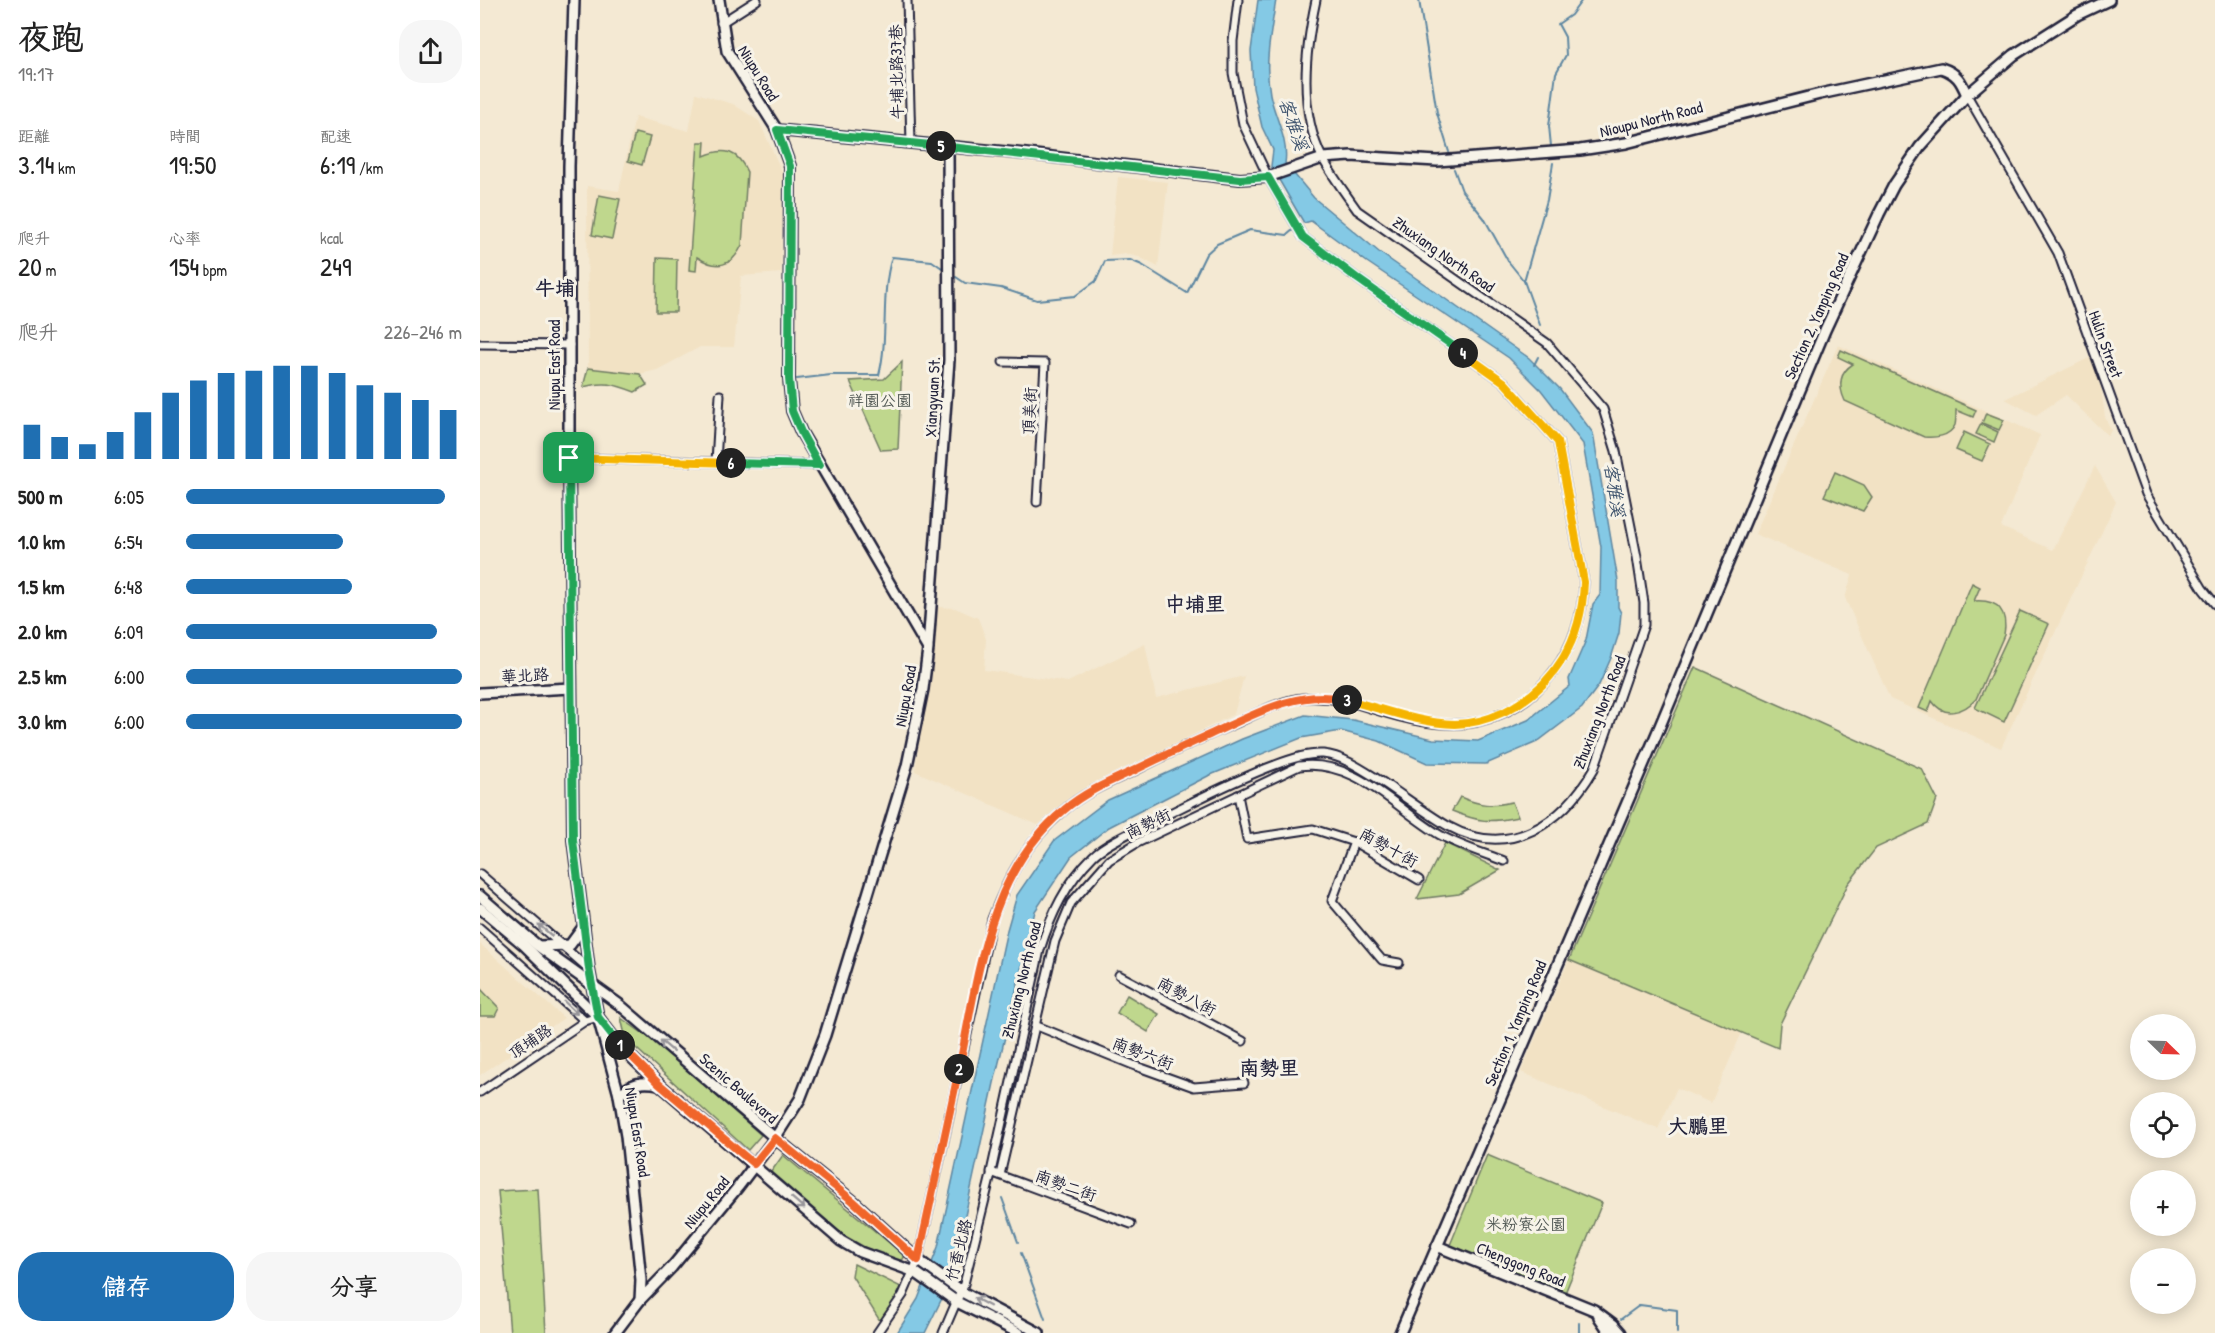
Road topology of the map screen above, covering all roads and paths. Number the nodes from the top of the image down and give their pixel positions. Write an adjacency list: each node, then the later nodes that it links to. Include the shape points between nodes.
1 (574, 0): 16 (street, Niupu East Road, via 569,166)
2 (719, 0): 8 (street, Niupu Road)
3 (757, 0): 8 (street)
4 (907, 0): 11 (street, 牛埔北路37巷)
5 (1238, 0): 14 (street, via 1233,73 1250,141)
6 (1316, 0): 13 (street, Zhuxiang North Road, via 1307,47 1307,99)
7 (2109, 0): 9 (street, Section 2, Yanping Road, via 2077,15 2014,55)
8 (721, 23): 10 (street, Niupu Road, via 727,51)
9 (1967, 95): 13 (street, Nioupu North Road, via 1959,78 1941,68 1626,143 1571,152 1437,161); 24 (street, Hulin Street, via 2058,253 2146,494); 29 (street, Section 2, Yanping Road, via 1920,147 1879,214 1825,330)
10 (777, 130): 11 (street); 21 (street, Niupu Road, via 790,166 792,411)
11 (911, 143): 12 (street)
12 (948, 147): 14 (street, via 1240,179); 23 (street, Xiangyuan St., via 949,360)
13 (1323, 158): 14 (street, Nioupu North Road); 55 (street, Zhuxiang North Road, via 1357,210 1547,343 1603,409 1616,451 1642,583 1644,625 1635,654 1594,769 1584,786 1556,816 1522,835 1502,839 1465,833 1365,771 1341,758 1323,754 1304,755 1274,765 1094,854 1068,885 1050,917)
14 (1268, 177): 59 (street, via 1303,237 1504,382 1558,442 1584,582 1578,624 1561,663 1538,691 1497,715 1476,722 1440,723 1339,698 1293,699 1098,788 1064,810 1030,844 1007,880 992,919)
15 (480, 344): 16 (street)
16 (570, 345): 19 (street, Niupu East Road)
17 (1003, 362): 22 (street, 頂美街, via 1045,363)
18 (720, 395): 20 (street)
19 (569, 458): 20 (street); 27 (street, Niupu East Road)
20 (716, 462): 21 (street)
21 (819, 465): 25 (street, Niupu Road)
22 (1037, 502)
23 (931, 604): 25 (street, via 919,616); 26 (street, Xiangyuan St.)
24 (2215, 604)
25 (907, 612): 26 (street, Niupu Road)
26 (928, 649): 53 (street, Niupu Road, via 907,766 825,1035 800,1099)
27 (572, 688): 28 (street, 華北路); 37 (street, Niupu East Road, via 573,840)
28 (480, 693)
29 (1659, 726): 58 (street, Section 1, Yanping Road)
30 (1238, 795): 31 (street, 南勢十街, via 1247,839 1313,829); 32 (street, 南勢街, via 1299,766 1338,768 1441,835); 47 (street, 南勢街, via 1137,843 1109,860 1084,887 1071,903 1055,941)
31 (1354, 842): 34 (street, 南勢十街); 41 (street, via 1332,901 1382,960)
32 (1504, 861)
33 (480, 874): 40 (street, one-way to 33)
34 (1419, 880)
35 (480, 896): 39 (street)
36 (480, 908): 39 (street)
37 (584, 926): 40 (street, via 575,940); 42 (street, Niupu East Road)
38 (480, 927): 46 (street, one-way to 46)
39 (531, 943): 40 (street); 44 (street, Scenic Boulevard); 45 (street)
40 (564, 946): 42 (street)
41 (1400, 963)
42 (589, 969): 44 (street, Niupu East Road)
43 (1119, 975): 48 (street, 南勢八街)
44 (594, 986): 45 (street, Niupu East Road); 53 (street, Scenic Boulevard, one-way to 44)
45 (598, 1017): 46 (street, 頂埔路); 50 (street, via 621,1047); 52 (street, Niupu East Road)
46 (585, 1021): 51 (street, 頂埔路)
47 (1036, 1026): 49 (street, 南勢六街, via 1194,1087); 56 (street, 南勢街)
48 (1243, 1041)
49 (1244, 1083)
50 (659, 1084): 52 (street, via 638,1082); 54 (street)
51 (480, 1092)
52 (619, 1095): 62 (street, Niupu East Road, via 637,1239)
53 (775, 1138): 54 (street, Niupu Road); 59 (street, Scenic Boulevard)
54 (754, 1164): 60 (street, one-way to 60, via 841,1241); 62 (street, Niupu Road, via 711,1221)
55 (991, 1171): 56 (street, 南勢二街); 61 (street, 竹香北路)
56 (1000, 1175): 57 (street, 南勢二街)
57 (1131, 1224)
58 (1437, 1246): 64 (street, Chenggong Road); 70 (street, Section 1, Yanping Road)
59 (918, 1260): 60 (street); 61 (street, Scenic Boulevard)
60 (915, 1272): 63 (street); 66 (street)
61 (962, 1292): 63 (street, 竹香北路); 69 (street, Scenic Boulevard, one-way to 61)
62 (640, 1300): 65 (street, Niupu Road)
63 (957, 1302): 67 (street, 竹香北路); 68 (street)
64 (1594, 1310): 71 (street); 72 (street, Chenggong Road)
65 (615, 1333)
66 (878, 1333)
67 (943, 1333)
68 (1019, 1333)
69 (1039, 1333)
70 (1400, 1333)
71 (1610, 1333)
72 (1621, 1333)

